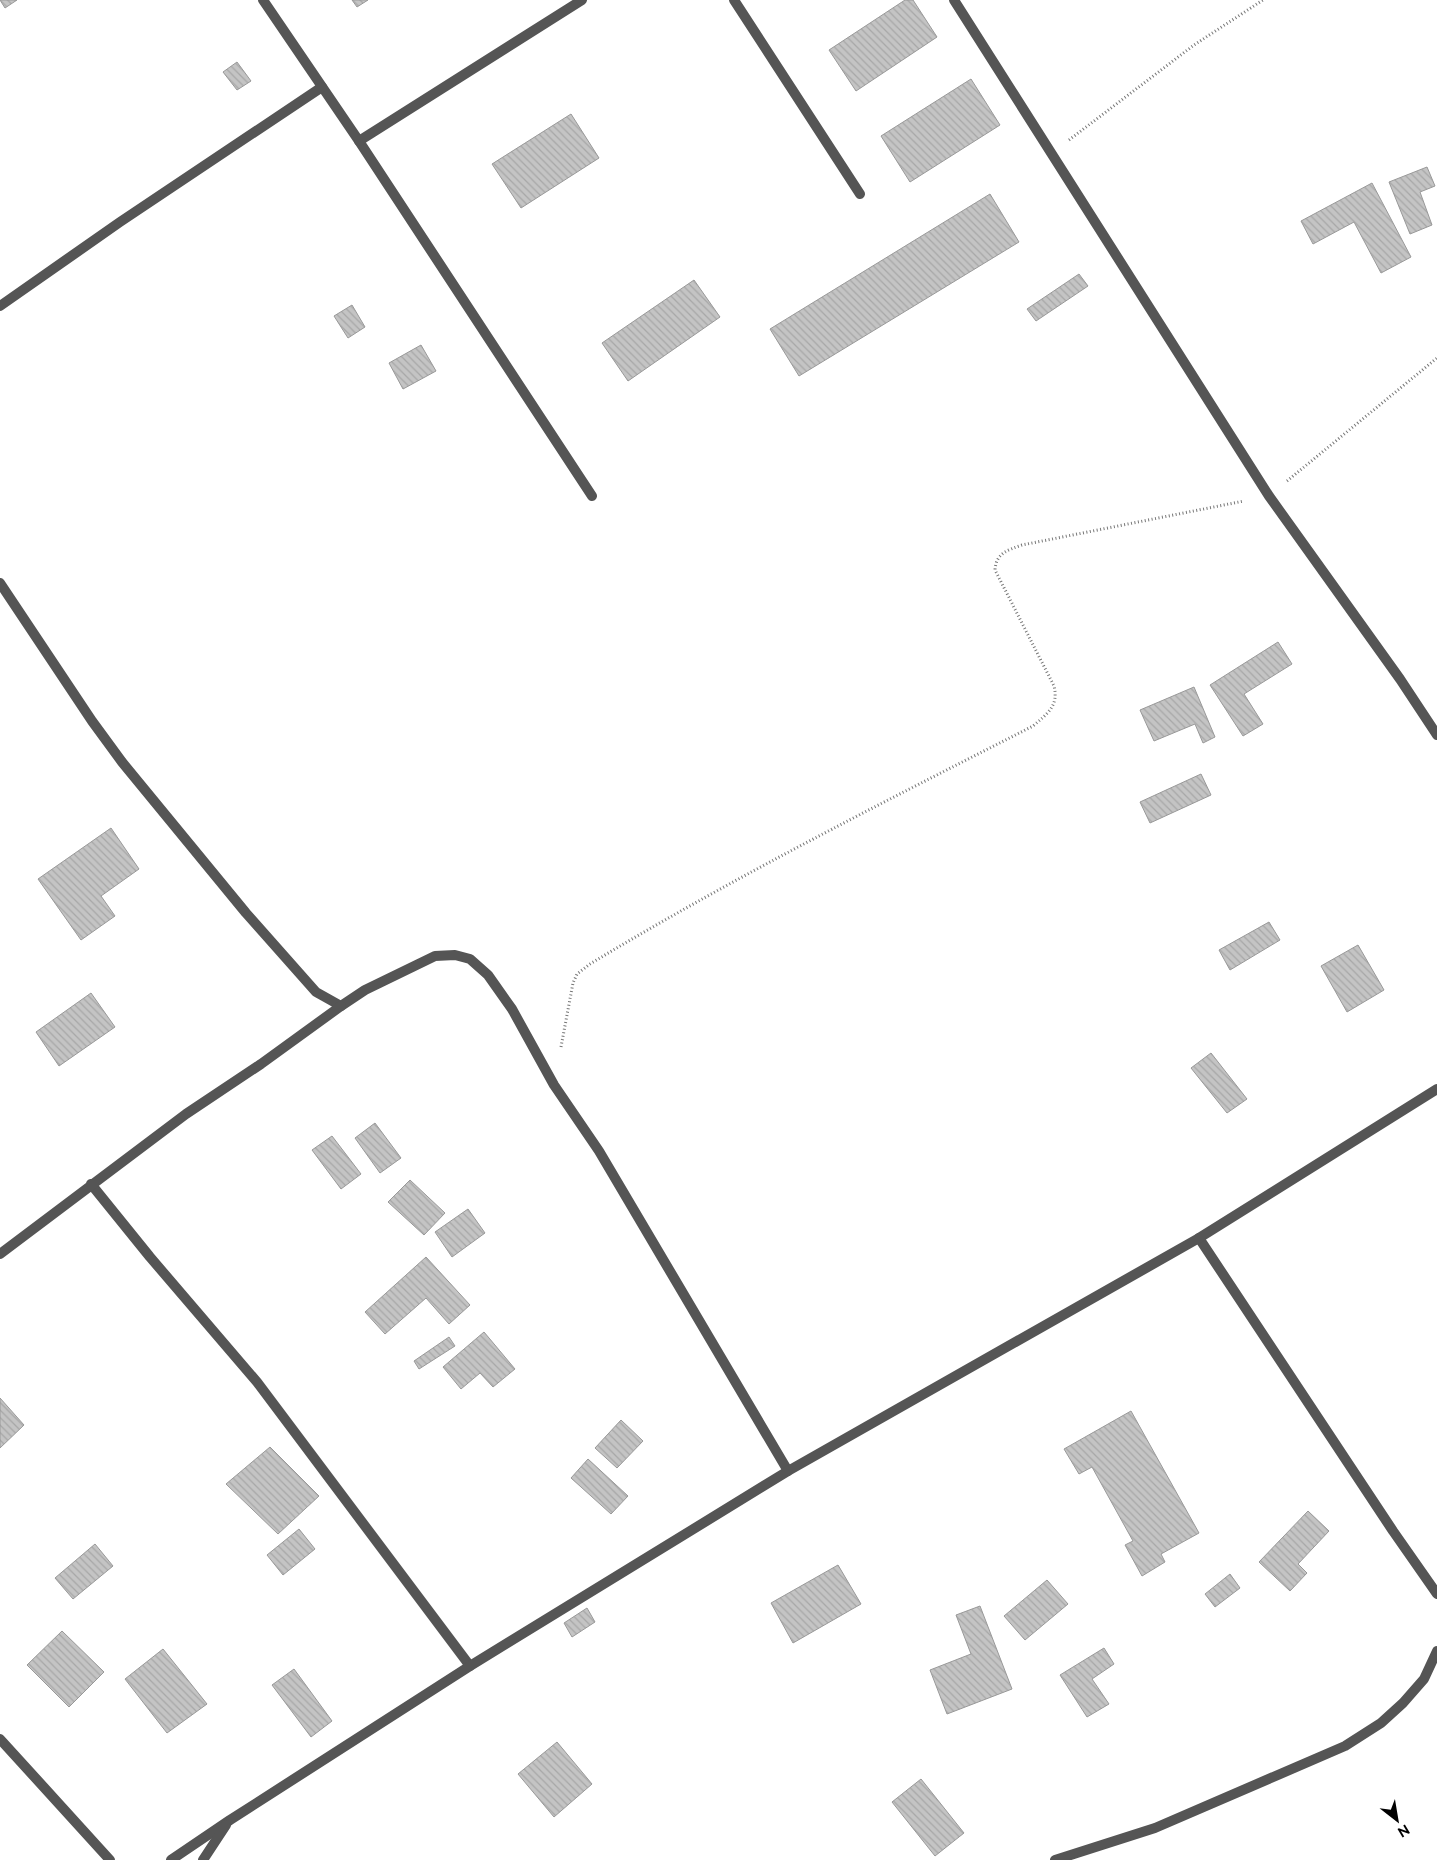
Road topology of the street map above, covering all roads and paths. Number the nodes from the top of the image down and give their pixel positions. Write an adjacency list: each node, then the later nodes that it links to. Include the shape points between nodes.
1 (263, 0): 6 (street)
2 (582, 0): 7 (street)
3 (734, 0): 9 (street)
4 (954, 0): 8 (street)
5 (1264, 0): 8 (path, via 1194,45)
6 (322, 87): 7 (street); 10 (street)
7 (359, 141): 12 (street)
8 (1051, 154): 13 (street)
9 (860, 194)
10 (0, 306)
11 (1437, 358): 13 (path)
12 (592, 496)
13 (1269, 496): 15 (street); 17 (path, via 1006,550 996,562 996,570 1054,686 1055,704 1046,715 1033,726 751,871 590,964 577,974 573,983)
14 (0, 583): 16 (street, via 128,770 316,992)
15 (1437, 735)
16 (342, 1006): 17 (street, via 365,990 435,956 454,955 470,959 488,975 512,1009); 19 (street)
17 (554, 1085): 22 (street, via 598,1151)
18 (1437, 1088): 20 (street)
19 (91, 1184): 21 (street); 25 (street, via 257,1382)
20 (1199, 1238): 22 (street); 23 (street)
21 (0, 1254)
22 (788, 1470): 25 (street)
23 (1437, 1594)
24 (1437, 1651): 31 (street, via 1424,1678 1403,1703 1381,1723 1345,1746 1155,1828)
25 (470, 1666): 27 (street)
26 (0, 1739): 28 (street)
27 (230, 1820): 29 (street); 30 (street)
28 (110, 1860)
29 (171, 1860)
30 (203, 1860)
31 (1055, 1860)

